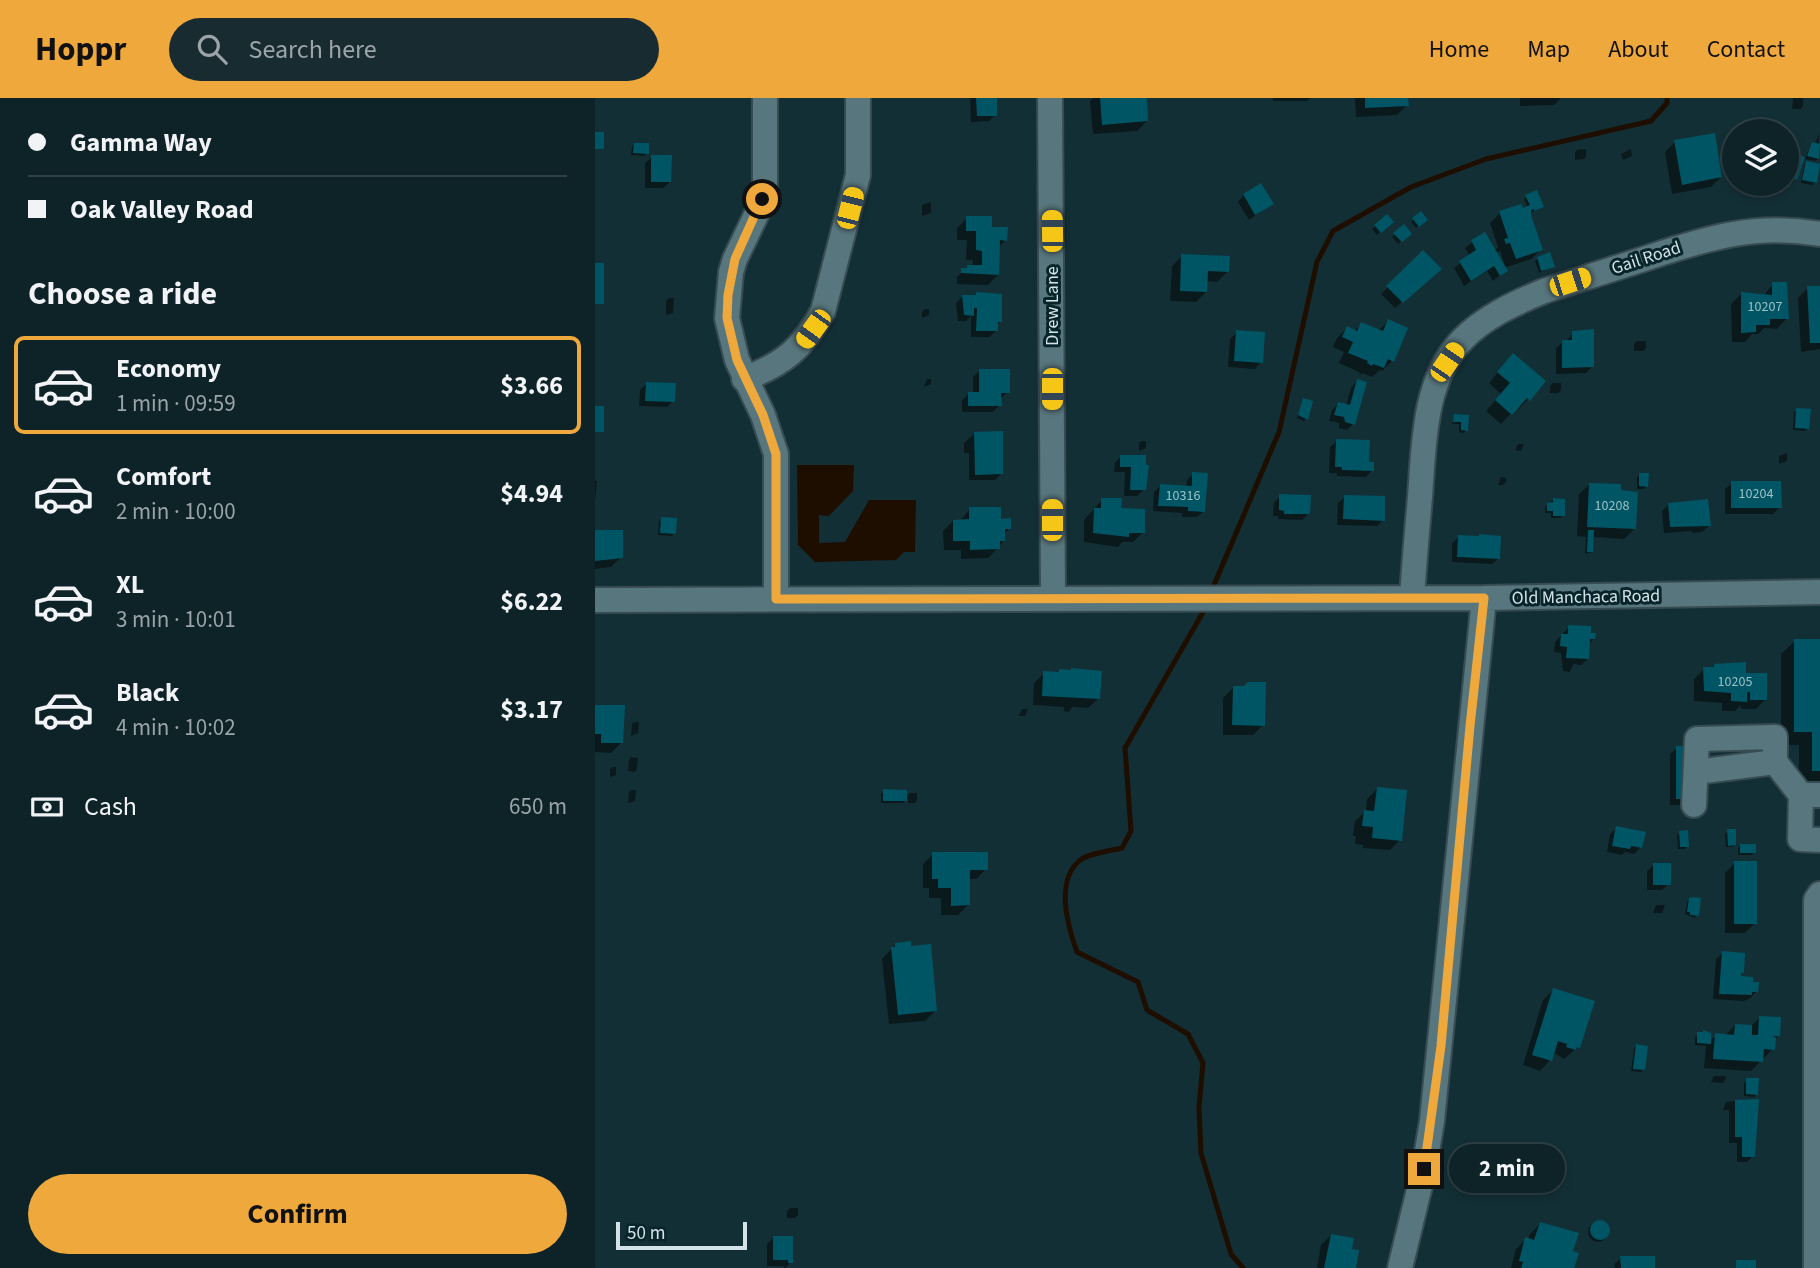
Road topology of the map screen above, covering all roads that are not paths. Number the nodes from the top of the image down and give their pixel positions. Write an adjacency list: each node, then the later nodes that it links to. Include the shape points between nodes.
1 (765, 98): 5 (street, via 765,187 735,259 728,295 727,318)
2 (858, 98): 5 (street, via 858,175 823,311 791,354 771,369)
3 (1050, 98): 7 (street, Drew Lane)
4 (1820, 234): 8 (street, Gail Road, via 1755,230 1701,240 1544,291 1476,327 1447,362 1430,405)
5 (744, 379): 10 (street, via 776,454)
6 (1820, 592): 9 (street, Old Manchaca Road)
7 (1053, 598): 8 (street, Old Manchaca Road); 10 (street, Old Manchaca Road)
8 (1412, 598): 9 (street, Old Manchaca Road)
9 (1484, 598): 16 (street, via 1432,1121)
10 (776, 599): 11 (street, Old Manchaca Road)
11 (595, 600)
12 (1811, 795): 13 (street, via 1775,762 1696,772); 14 (street, via 1800,839)
13 (1694, 805)
14 (1820, 840)
15 (1820, 894): 17 (street, via 1816,900)
16 (1400, 1268)
17 (1816, 1268)

